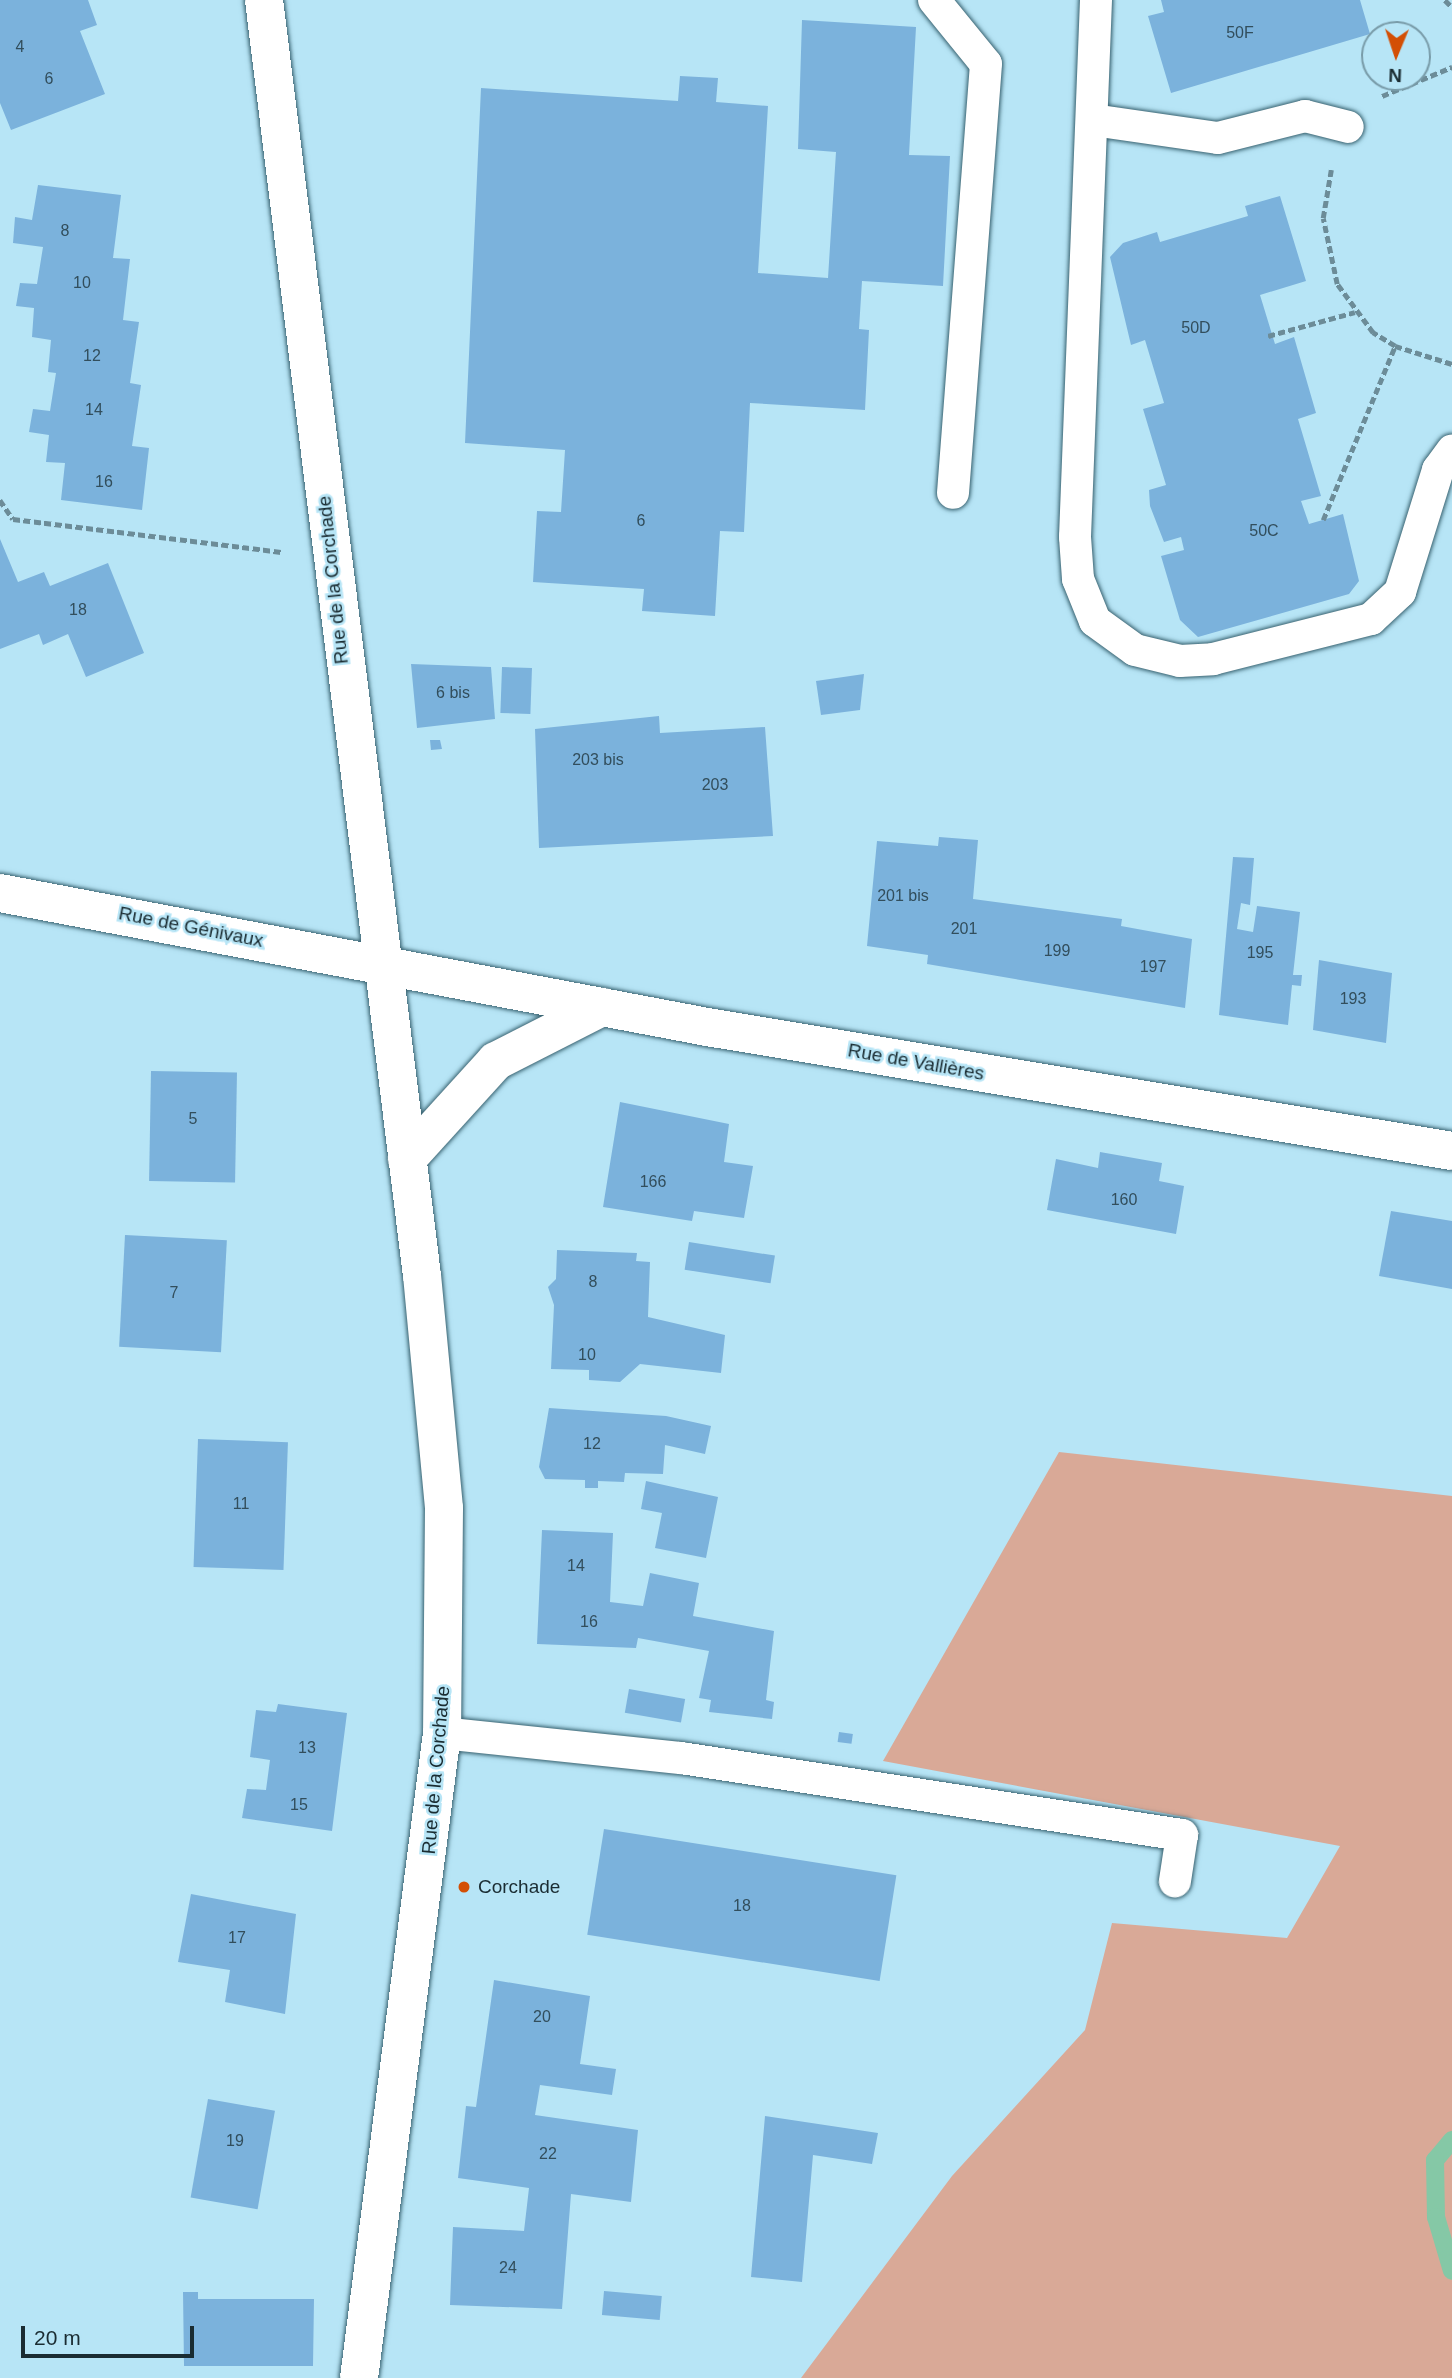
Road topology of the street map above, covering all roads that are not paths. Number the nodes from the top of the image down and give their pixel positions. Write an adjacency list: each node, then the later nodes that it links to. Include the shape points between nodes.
1 (264, 0): 9 (main road, Rue de la Corchade)
2 (934, 0): 7 (lane, via 986,64)
3 (1096, 0): 4 (lane)
4 (1093, 120): 5 (lane, via 1219,138 1305,116); 6 (lane, via 1075,537 1078,579 1096,621 1135,650 1180,661 1213,659 1371,619 1400,592 1438,470)
5 (1348, 127)
6 (1452, 451)
7 (953, 493)
8 (0, 893): 9 (main road, Rue de Génivaux)
9 (381, 964): 10 (main road, Rue de Vallières); 12 (main road, Rue de la Corchade)
10 (602, 1007): 11 (main road, Rue de Vallières); 12 (main road, via 496,1061)
11 (1452, 1151)
12 (407, 1159): 13 (main road, Rue de la Corchade, via 444,1508)
13 (442, 1733): 14 (lane, via 681,1758 1182,1835); 15 (main road, Rue de la Corchade)
14 (1175, 1881)
15 (359, 2378)

